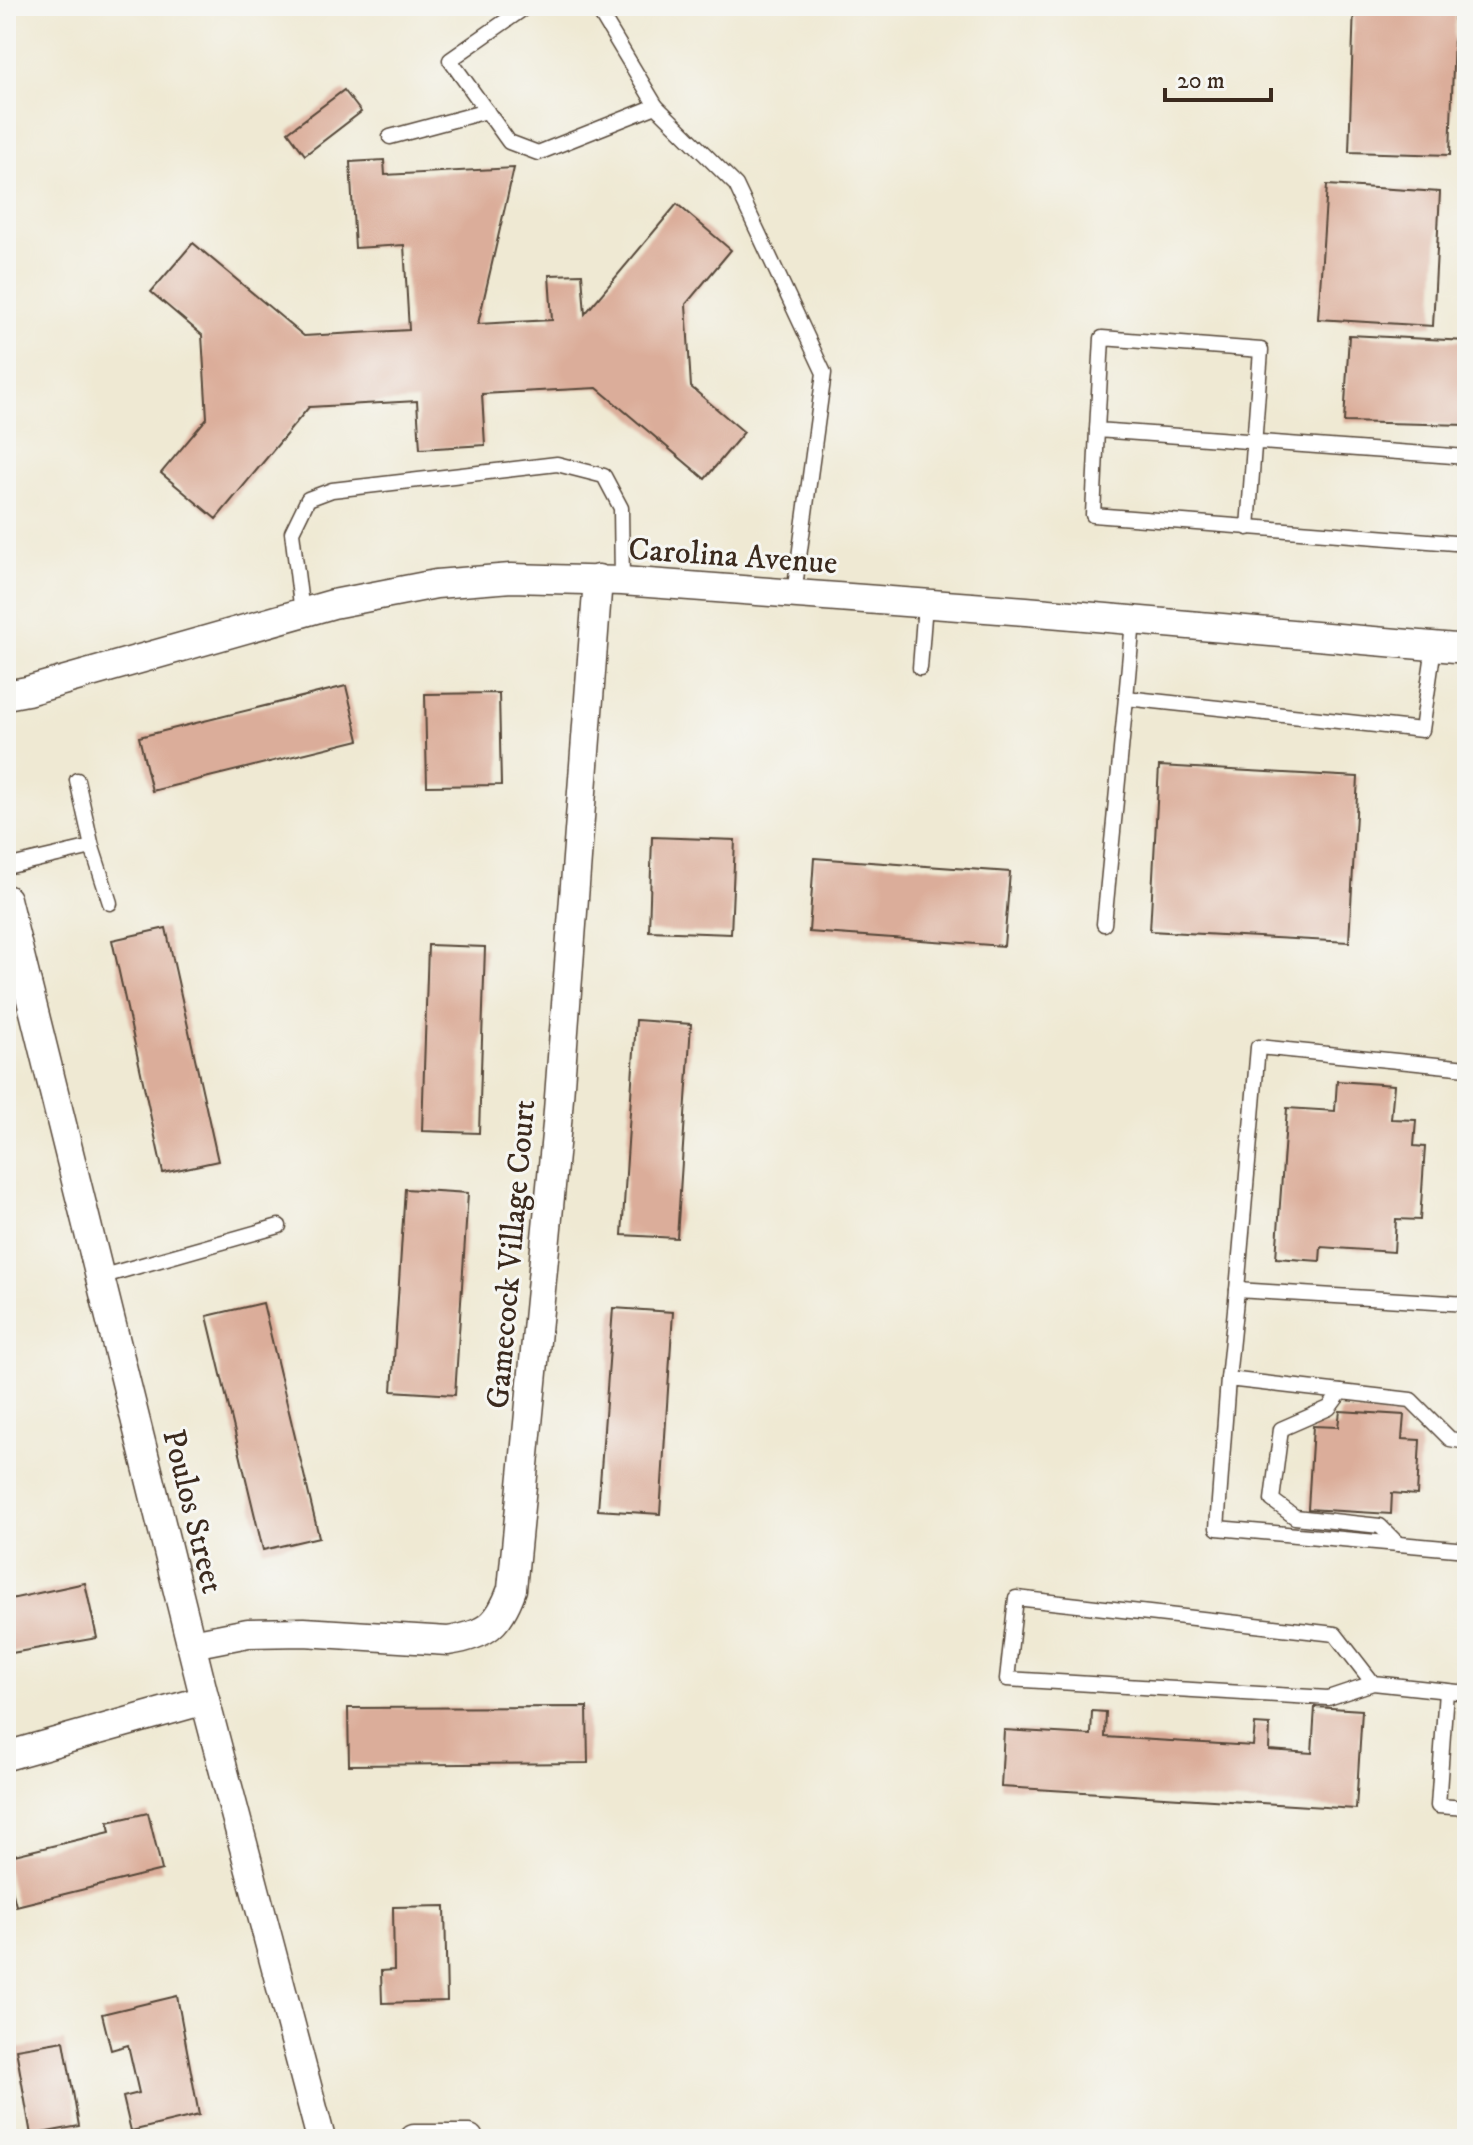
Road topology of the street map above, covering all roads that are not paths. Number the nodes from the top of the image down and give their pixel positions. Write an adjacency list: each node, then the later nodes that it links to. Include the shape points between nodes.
1 (527, 6): 4 (lane, via 450,60)
2 (596, 6): 3 (lane)
3 (656, 106): 4 (lane, via 538,153 509,142); 12 (lane, via 736,185 824,373)
4 (487, 111): 5 (lane)
5 (390, 137)
6 (1097, 430): 7 (lane); 7 (lane, via 1102,338 1229,347 1261,350); 9 (lane, via 1093,515)
7 (1254, 442): 8 (lane); 9 (lane)
8 (1467, 457)
9 (1248, 528): 10 (lane)
10 (1467, 544)
11 (610, 580): 12 (street, Carolina Avenue); 14 (street, Carolina Avenue, via 511,578 436,584); 14 (lane, via 621,508 604,476 557,464 332,490 308,499 292,532); 37 (street, Gamecock Village Court, via 512,1589 505,1609 480,1633 448,1641 290,1632 248,1633)
12 (794, 594): 13 (street, Carolina Avenue)
13 (925, 604): 15 (street, Carolina Avenue); 18 (lane)
14 (302, 613): 19 (street, Carolina Avenue)
15 (1133, 621): 16 (street, Carolina Avenue); 20 (lane)
16 (1434, 646): 17 (street, Carolina Avenue); 20 (lane, via 1422,730)
17 (1467, 649)
18 (920, 668)
19 (6, 695)
20 (1126, 698): 26 (lane)
21 (77, 780): 22 (lane)
22 (92, 847): 23 (lane); 25 (lane)
23 (6, 867)
24 (6, 899): 29 (street, Poulos Street)
25 (110, 903)
26 (1104, 924)
27 (1467, 1068): 30 (lane, via 1258,1047)
28 (279, 1226): 29 (lane)
29 (100, 1277): 37 (street, Poulos Street)
30 (1237, 1290): 31 (lane); 32 (lane)
31 (1467, 1304)
32 (1228, 1379): 33 (lane); 35 (lane, via 1217,1528)
33 (1341, 1392): 34 (lane, via 1411,1400 1450,1439); 35 (lane, via 1329,1408 1281,1429 1272,1500 1295,1517 1380,1526)
34 (1467, 1442)
35 (1398, 1544): 36 (lane)
36 (1467, 1550)
37 (192, 1644): 41 (street, Poulos Street)
38 (1373, 1683): 38 (lane, via 1335,1634 1016,1598 1007,1679 1328,1698); 39 (lane)
39 (1446, 1691): 40 (lane); 43 (lane, via 1438,1806)
40 (1467, 1693)
41 (205, 1700): 42 (street); 44 (street, Poulos Street)
42 (6, 1756)
43 (1467, 1808)
44 (321, 2139)
45 (414, 2139): 46 (street)
46 (469, 2139)

